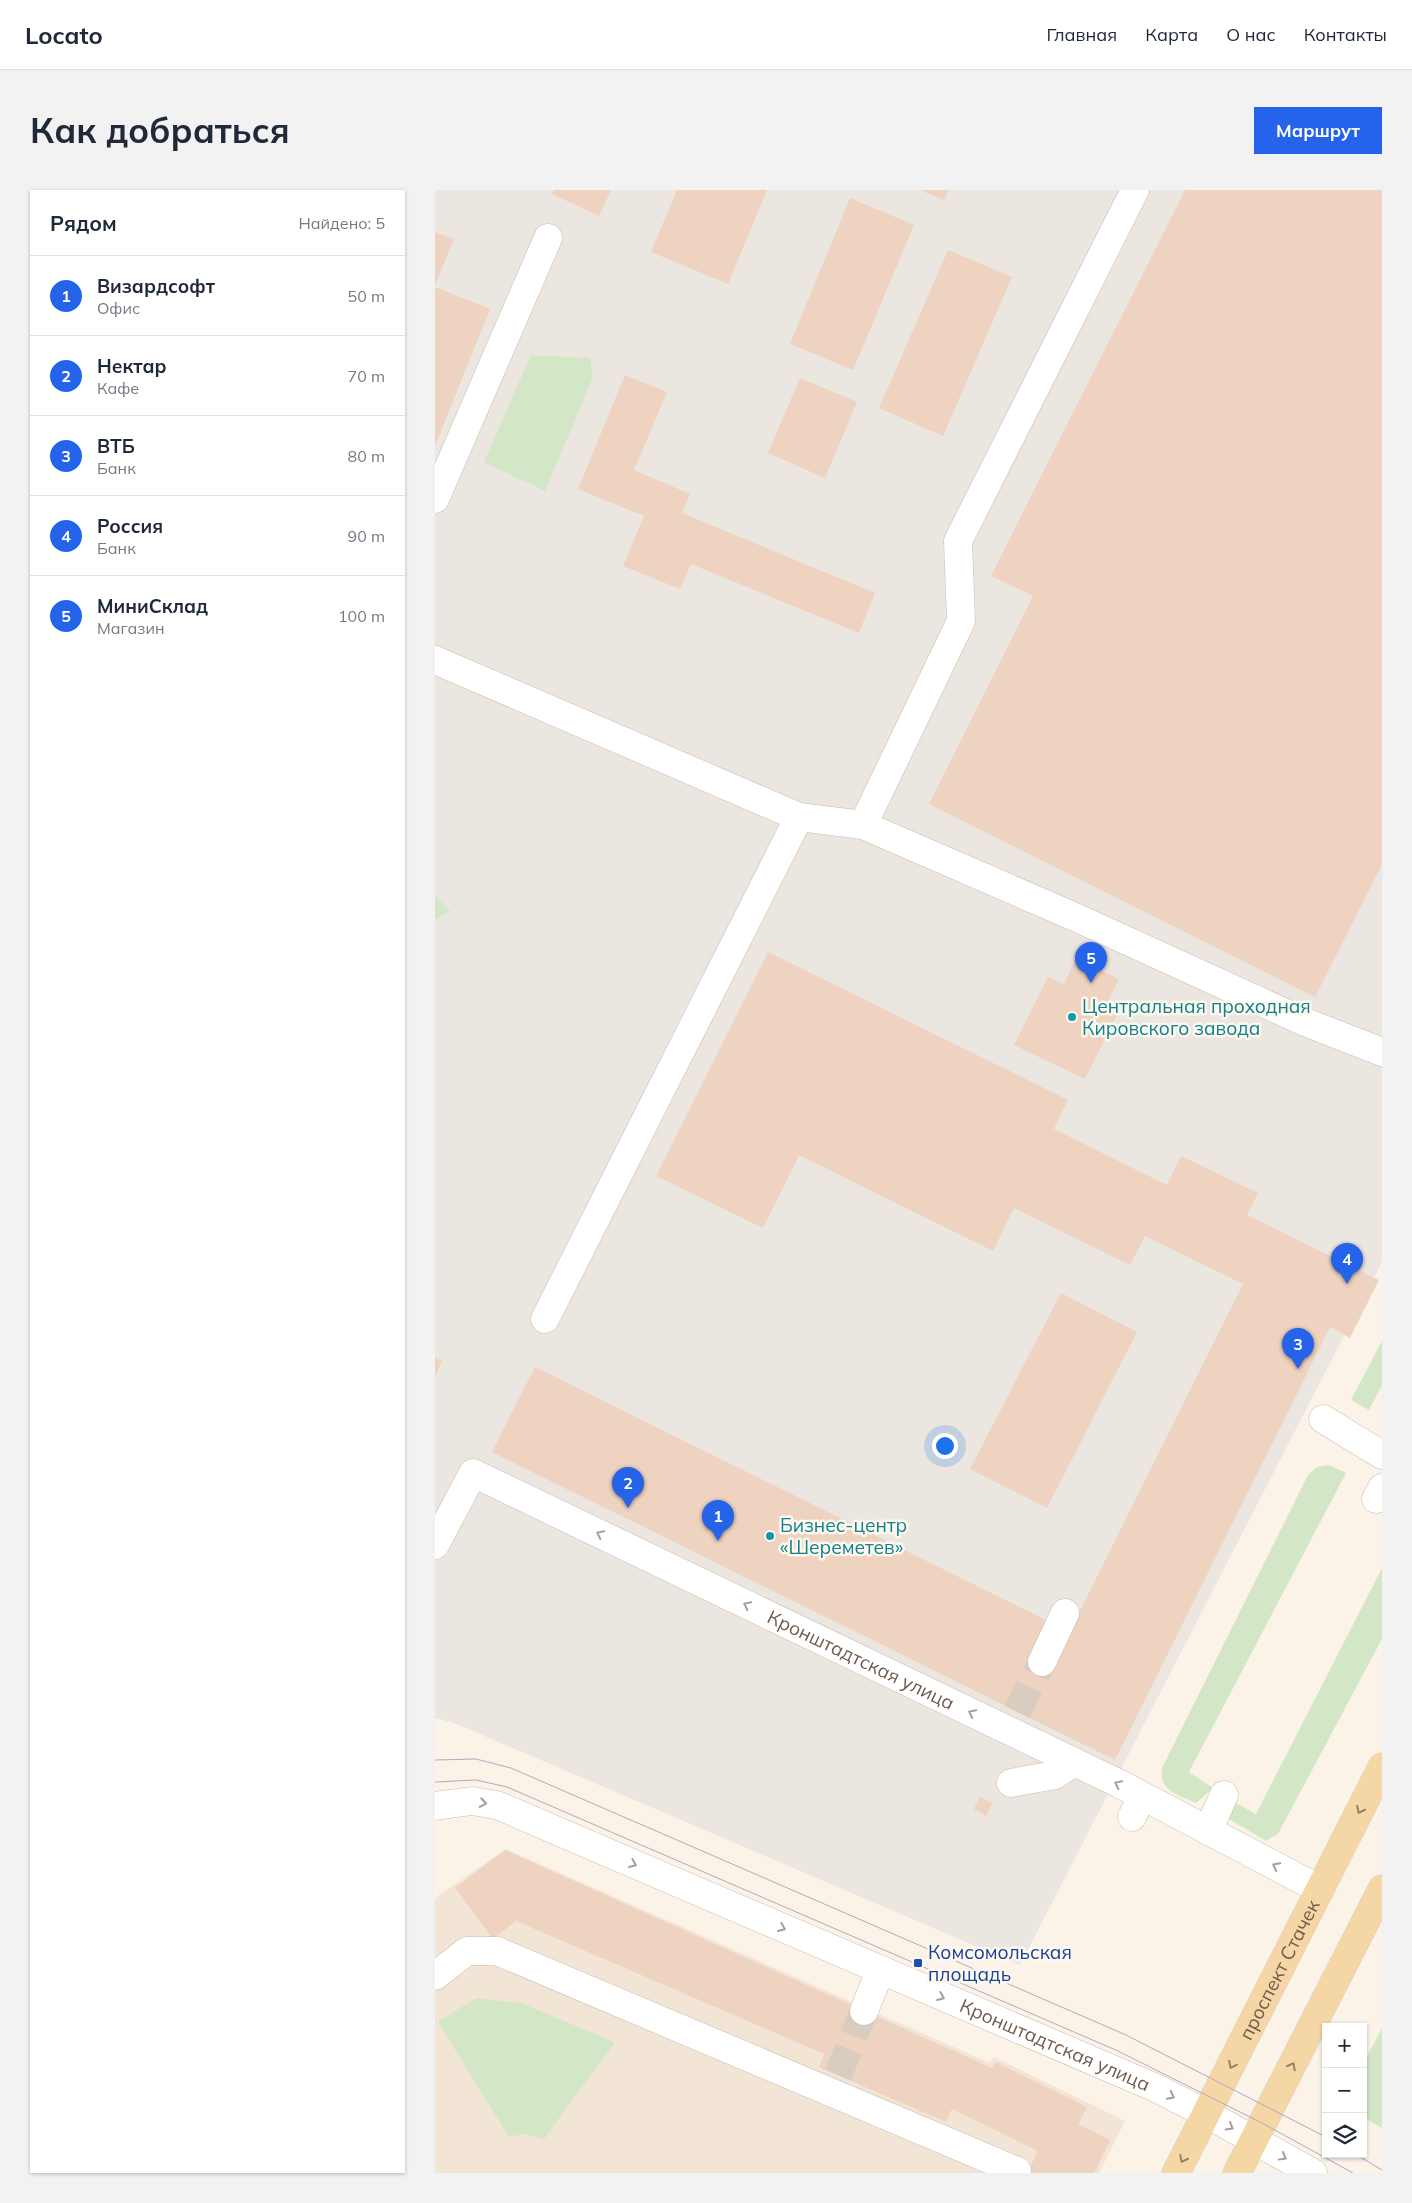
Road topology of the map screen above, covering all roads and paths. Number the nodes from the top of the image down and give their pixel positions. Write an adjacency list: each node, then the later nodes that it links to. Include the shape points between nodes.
1 (1135, 190): 6 (street, via 958,541 961,621)
2 (548, 238): 3 (street)
3 (435, 499)
4 (435, 660): 5 (street)
5 (799, 817): 6 (street); 8 (street)
6 (863, 825): 7 (street, via 1305,1022)
7 (1382, 1052)
8 (545, 1319)
9 (1323, 1419): 10 (street)
10 (1382, 1455)
11 (444, 1507): 12 (street, Кронштадтская улица); 15 (street, Кронштадтская улица, one-way to 11, via 1013,1721 473,1473)
12 (435, 1545)
13 (1065, 1613): 14 (street)
14 (1042, 1662)
15 (1074, 1762): 17 (street, via 1055,1775); 20 (street, Кронштадтская улица, one-way to 15, via 1137,1806)
16 (1382, 1767): 21 (main road, проспект Стачек, one-way to 21)
17 (1011, 1783)
18 (1224, 1795): 20 (street)
19 (435, 1806): 23 (street, Кронштадтская улица, one-way to 23, via 471,1800 497,1805)
20 (1208, 1831): 21 (street, Кронштадтская улица, one-way to 20)
21 (1319, 1889): 26 (main road, проспект Стачек, one-way to 26)
22 (1378, 1906): 27 (main road, one-way to 22)
23 (880, 1971): 25 (street); 26 (street, Кронштадтская улица, one-way to 26, via 1156,2088)
24 (435, 1976): 28 (street, via 467,1952 497,1951 835,2084)
25 (864, 2011)
26 (1207, 2114): 27 (street, Кронштадтская улица, one-way to 27); 29 (main road, проспект Стачек, one-way to 29)
27 (1254, 2140): 30 (main road); 31 (street, Кронштадтская улица, one-way to 31)
28 (1016, 2173)
29 (1176, 2173)
30 (1237, 2173)
31 (1313, 2173)

